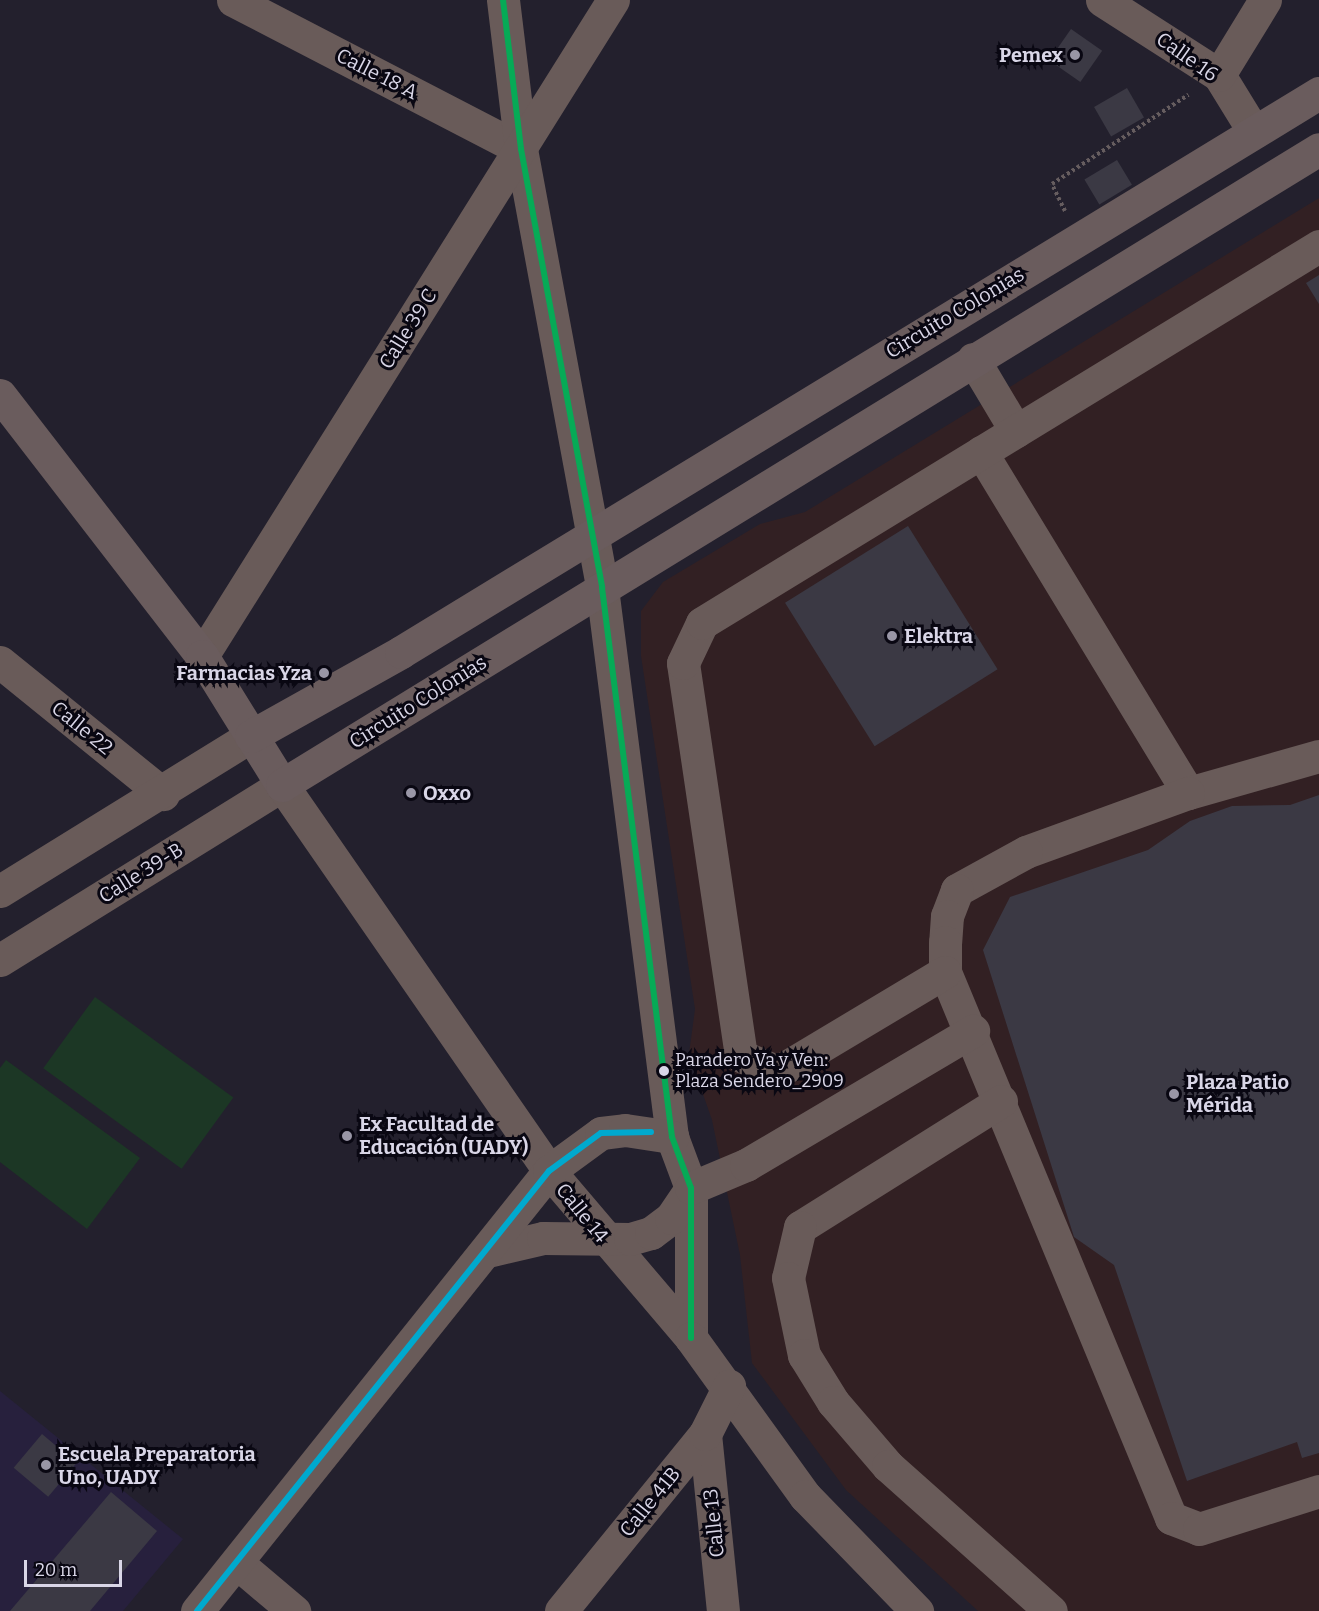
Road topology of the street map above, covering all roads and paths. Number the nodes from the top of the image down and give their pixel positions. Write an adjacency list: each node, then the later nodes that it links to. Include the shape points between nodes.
1 (233, 0): 9 (street, Calle 18 A)
2 (503, 0): 9 (street)
3 (613, 0): 9 (street, Calle 39 C)
4 (1102, 0): 6 (street, Calle 16)
5 (1265, 0): 6 (street)
6 (1219, 75): 8 (street, Calle 16); 11 (path, via 1052,184)
7 (1319, 93): 8 (main road, Circuito Colonias)
8 (1254, 132): 11 (main road, Circuito Colonias)
9 (521, 149): 17 (street); 19 (street, Calle 39 C)
10 (1319, 149): 13 (main road, Circuito Colonias)
11 (1079, 239): 17 (main road, Circuito Colonias)
12 (1319, 246): 15 (street)
13 (973, 359): 15 (street); 18 (main road, Circuito Colonias)
14 (0, 395): 19 (main road)
15 (1016, 431): 16 (street)
16 (981, 452): 24 (street); 28 (street, via 702,623 683,663 741,1056 778,1072)
17 (591, 532): 18 (street); 21 (main road, Circuito Colonias, via 401,652)
18 (602, 588): 23 (main road, Circuito Colonias); 31 (street)
19 (202, 656): 21 (main road)
20 (0, 662): 25 (street, Calle 22)
21 (251, 736): 23 (main road); 25 (street)
22 (1319, 756): 24 (street)
23 (282, 785): 27 (street, Calle 39-B); 32 (street, Calle 14)
24 (1188, 793): 28 (street, via 1026,852 957,890 947,916)
25 (164, 794): 26 (street)
26 (0, 891)
27 (0, 960)
28 (945, 972): 29 (street)
29 (973, 1032): 30 (street); 33 (street, via 746,1165)
30 (1001, 1101): 39 (street, via 1157,1493 1172,1518 1198,1529); 46 (street, via 800,1227 788,1278 804,1355 833,1402 888,1466)
31 (672, 1137): 32 (street, via 636,1130 601,1133); 33 (street)
32 (549, 1171): 34 (street, Calle 14); 35 (street)
33 (692, 1188): 34 (street, via 670,1218 651,1233 630,1239); 36 (street)
34 (599, 1236): 35 (street, via 543,1238); 36 (street, Calle 14)
35 (488, 1251): 40 (street)
36 (691, 1338): 37 (street, Calle 14)
37 (729, 1386): 38 (street, Calle 41B); 45 (street, Calle 14, via 805,1496)
38 (705, 1434): 43 (street, Calle 41B); 44 (street, Calle 13)
39 (1319, 1491)
40 (237, 1563): 41 (street); 42 (street)
41 (197, 1611)
42 (294, 1611)
43 (561, 1611)
44 (723, 1611)
45 (917, 1611)
46 (1051, 1611)

